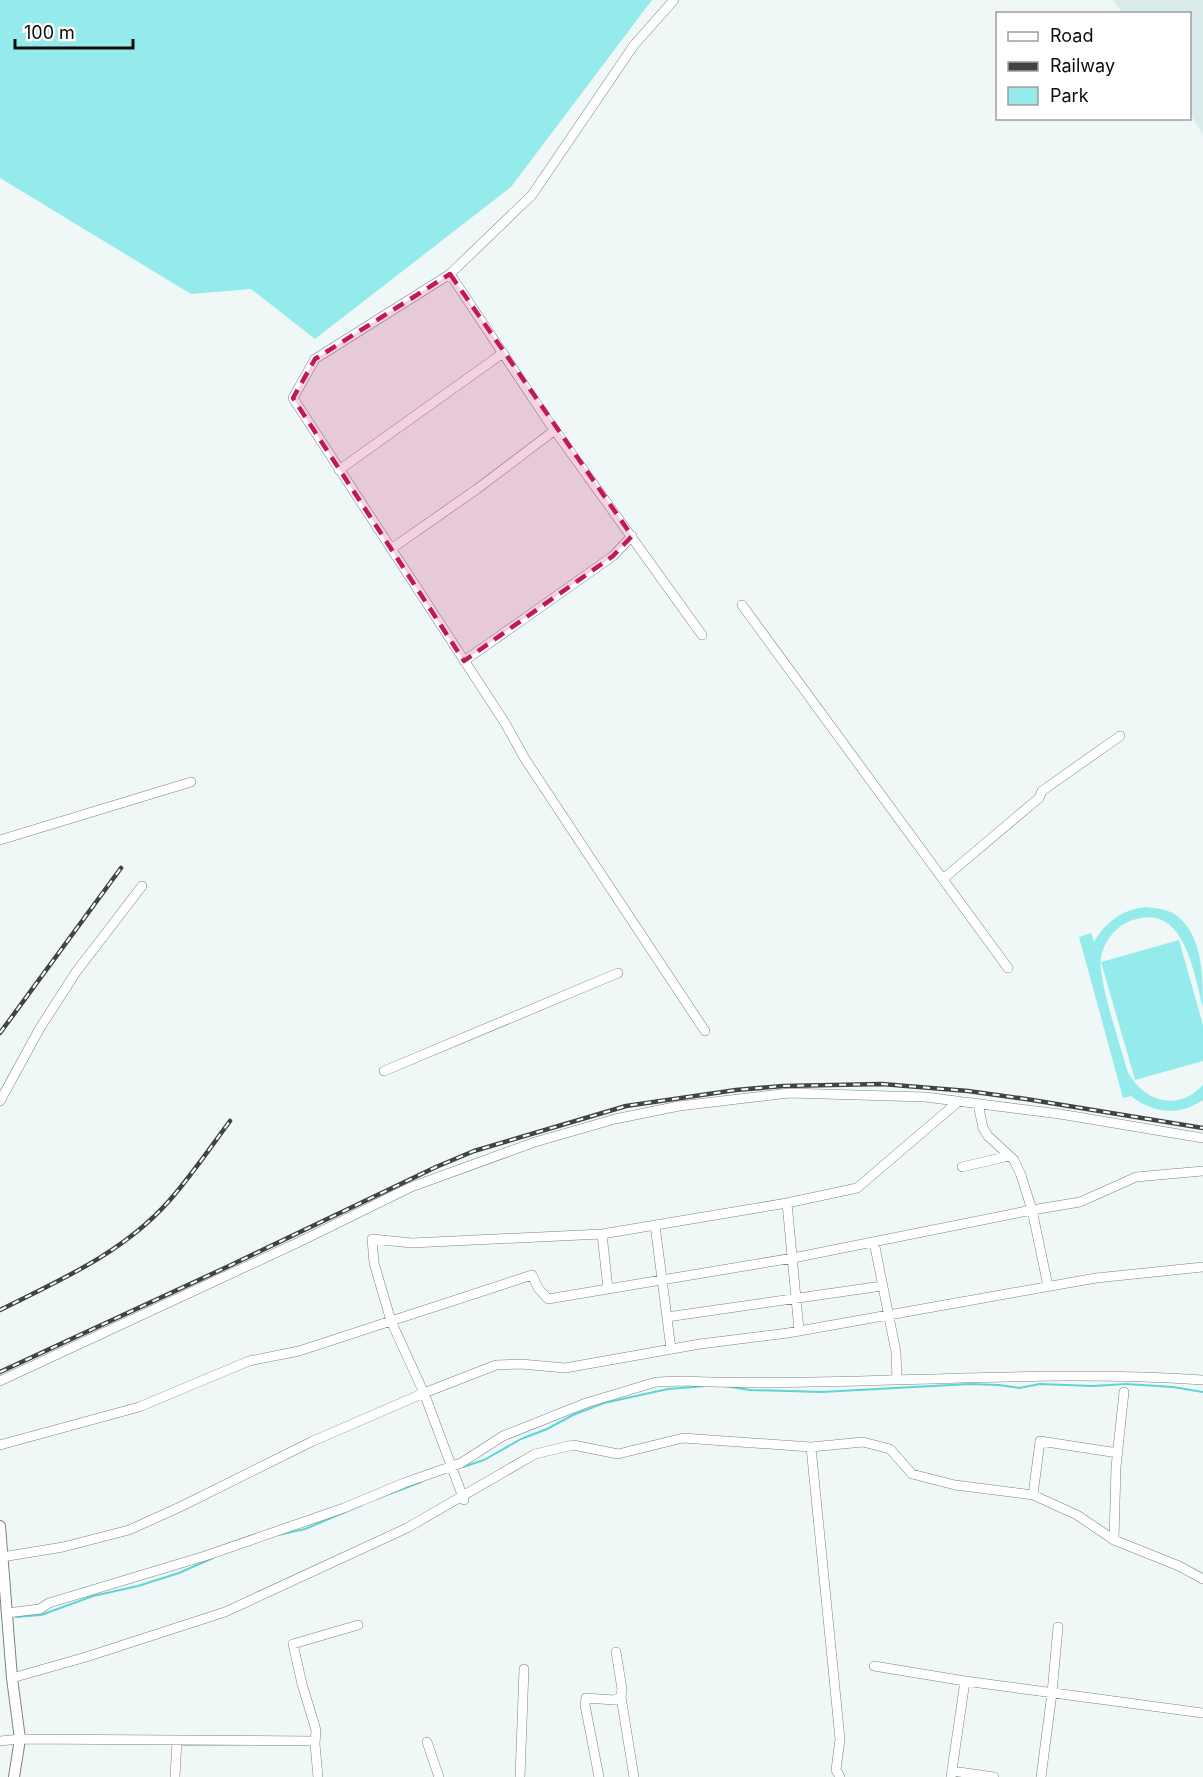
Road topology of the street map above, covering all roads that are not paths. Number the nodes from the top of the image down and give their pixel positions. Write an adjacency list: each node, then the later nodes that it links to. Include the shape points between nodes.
1 (674, 0): 2 (street, via 634,45 532,195)
2 (450, 274): 3 (street); 5 (street, via 315,359 293,398)
3 (503, 353): 4 (street); 5 (street)
4 (555, 430): 6 (street); 7 (street)
5 (339, 469): 7 (street)
6 (632, 536): 9 (street); 10 (street, via 613,556)
7 (391, 549): 10 (street)
8 (742, 605): 14 (street)
9 (702, 635)
10 (464, 661): 18 (street)
11 (1120, 736): 14 (street, via 1042,791 1039,798)
12 (190, 782): 13 (street)
13 (0, 840)
14 (943, 879): 16 (street)
15 (142, 886): 20 (street, via 76,972)
16 (1008, 968)
17 (618, 973): 19 (street)
18 (705, 1031)
19 (384, 1071)
20 (0, 1101)
21 (959, 1101): 22 (street); 27 (street, via 857,1188); 46 (street, via 925,1096 789,1094 679,1106 535,1142 411,1187)
22 (978, 1104): 23 (street); 24 (street, via 983,1128)
23 (1203, 1138)
24 (1009, 1156): 25 (street); 28 (street, via 1021,1175)
25 (962, 1167)
26 (1203, 1171): 28 (street, via 1136,1177 1080,1202)
27 (787, 1203): 29 (street); 32 (street)
28 (1032, 1210): 31 (street); 36 (street)
29 (655, 1225): 30 (street); 34 (street)
30 (602, 1234): 37 (street); 41 (street, via 412,1243 372,1239 374,1263)
31 (874, 1242): 32 (street); 35 (street)
32 (793, 1258): 34 (street); 38 (street)
33 (1203, 1267): 36 (street)
34 (663, 1280): 37 (street); 40 (street)
35 (882, 1286): 38 (street); 39 (street)
36 (1048, 1286): 39 (street)
37 (608, 1289): 41 (street, via 548,1299 532,1275)
38 (797, 1298): 40 (street); 42 (street)
39 (888, 1316): 42 (street); 44 (street)
40 (667, 1317): 43 (street)
41 (391, 1320): 48 (street); 49 (street, via 298,1351 249,1361 139,1407)
42 (799, 1330): 43 (street)
43 (671, 1349): 48 (street, via 565,1368 496,1365)
44 (897, 1380): 45 (street, via 1060,1376); 52 (street, via 656,1382 524,1427)
45 (1203, 1380)
46 (0, 1381)
47 (1124, 1392): 51 (street)
48 (424, 1393): 52 (street); 57 (street, via 313,1441 129,1530)
49 (0, 1445)
50 (811, 1447): 53 (street, via 863,1442 890,1449 912,1474 955,1485); 54 (street, via 683,1438 618,1454 573,1445 535,1454); 84 (street, via 840,1739 836,1770)
51 (1118, 1453): 53 (street, via 1040,1441); 56 (street)
52 (452, 1466): 54 (street); 60 (street, via 205,1556 39,1609)
53 (1033, 1495): 56 (street, via 1077,1515)
54 (464, 1498): 66 (street, via 225,1612)
55 (0, 1528): 57 (street)
56 (1114, 1540): 59 (street)
57 (2, 1557): 58 (street)
58 (1, 1576): 60 (street)
59 (1203, 1579)
60 (7, 1613): 66 (street)
61 (357, 1625): 74 (street, via 293,1644 316,1730)
62 (1059, 1627): 68 (street)
63 (616, 1652): 69 (street)
64 (874, 1666): 67 (street)
65 (524, 1669): 81 (street)
66 (12, 1678): 71 (street)
67 (965, 1681): 68 (street); 76 (street)
68 (1052, 1693): 70 (street); 86 (street)
69 (621, 1697): 82 (street, via 586,1698); 83 (street)
70 (1203, 1713)
71 (20, 1739): 72 (street); 73 (street); 77 (street)
72 (177, 1740): 74 (street); 78 (street)
73 (0, 1741)
74 (315, 1741): 79 (street)
75 (427, 1742): 80 (street)
76 (951, 1774): 85 (street)
77 (14, 1777)
78 (175, 1777)
79 (318, 1777)
80 (439, 1777)
81 (520, 1777)
82 (599, 1777)
83 (634, 1777)
84 (840, 1777)
85 (994, 1777)
86 (1041, 1777)

